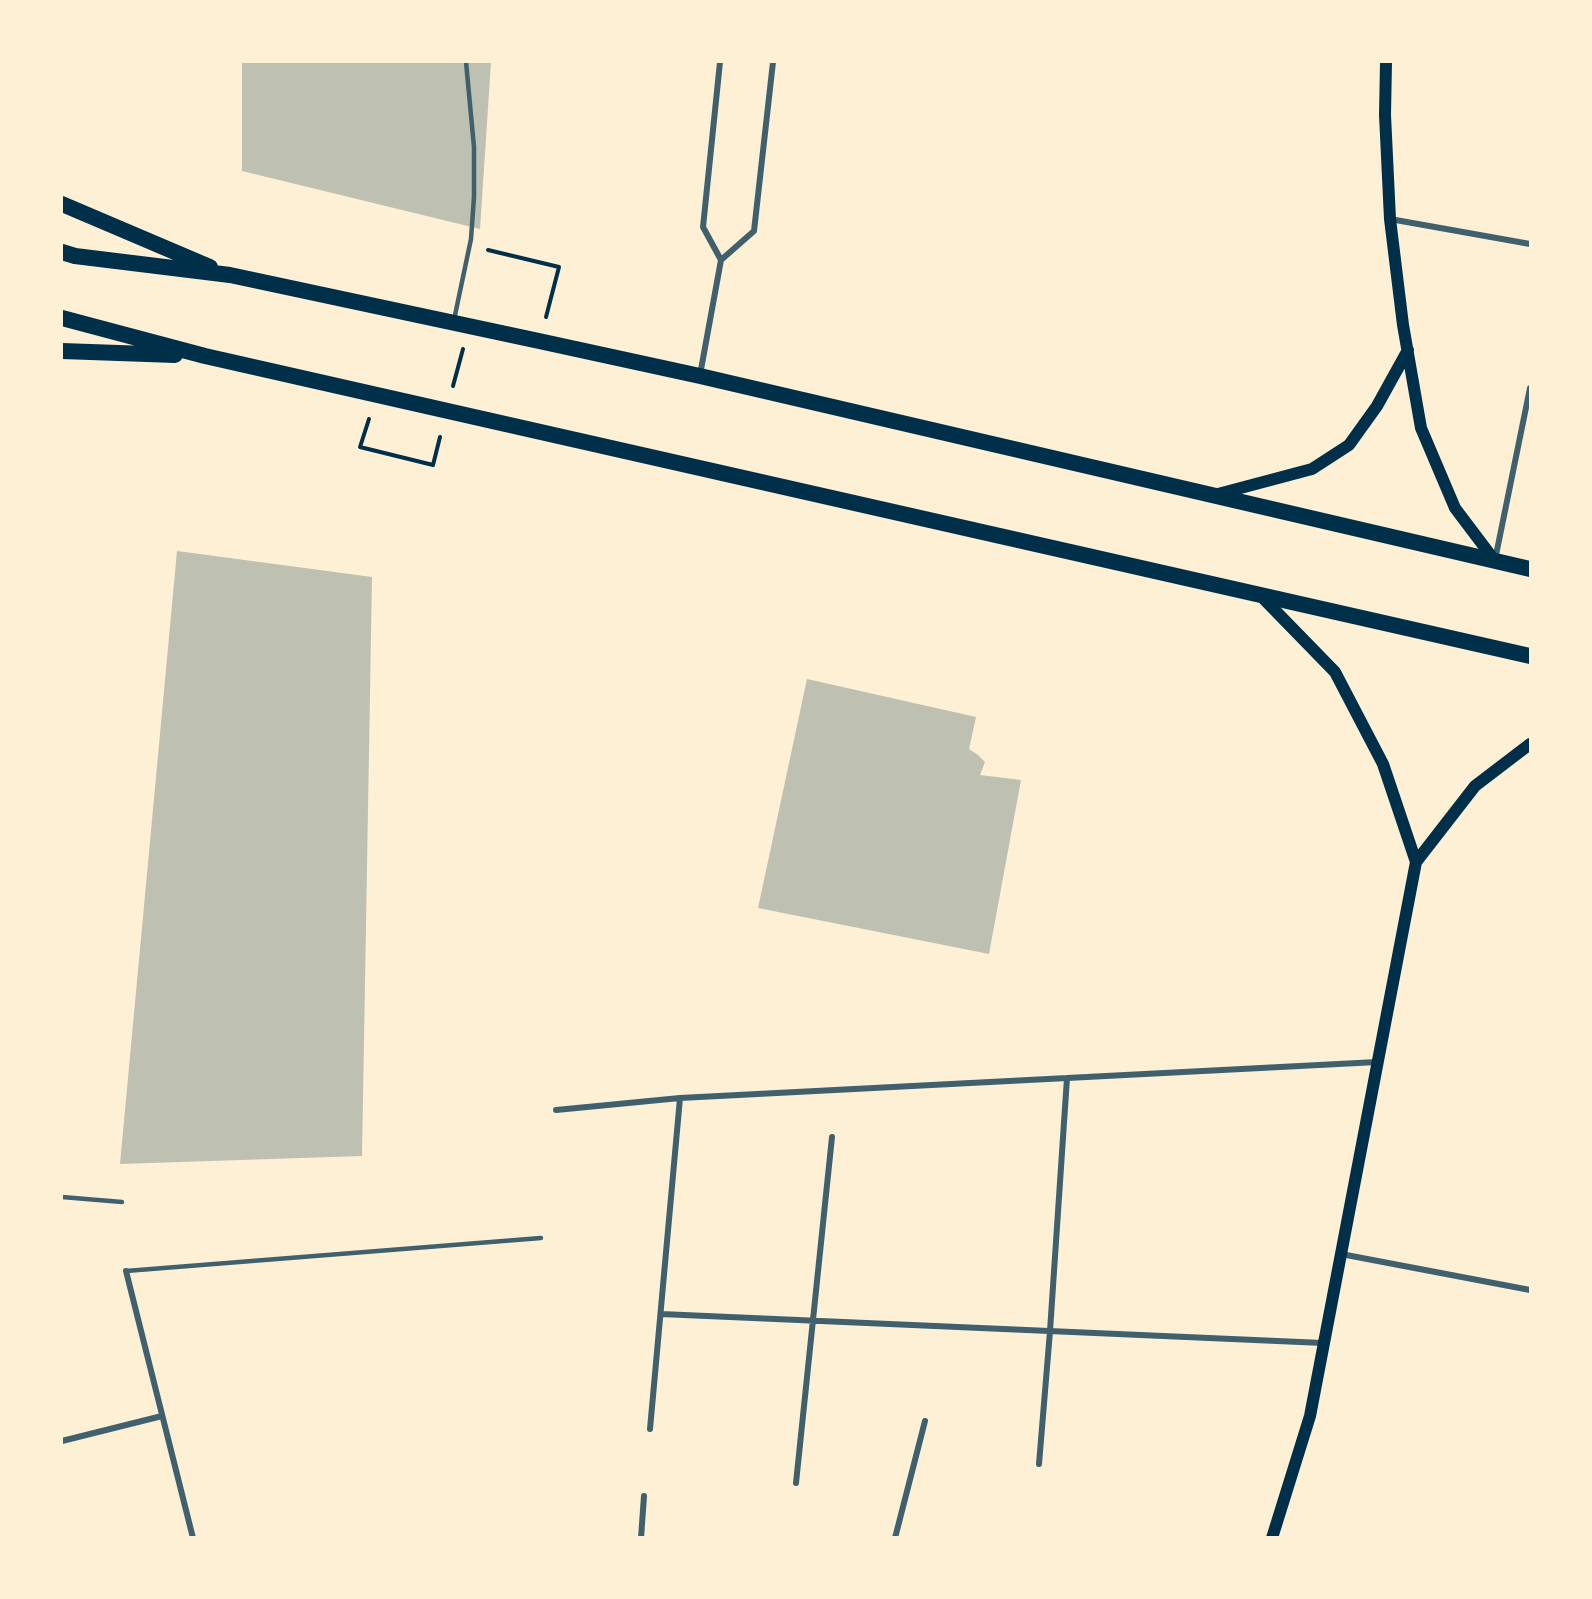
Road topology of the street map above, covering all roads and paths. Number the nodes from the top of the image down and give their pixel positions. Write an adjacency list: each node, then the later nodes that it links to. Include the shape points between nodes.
1 (466, 62): 13 (lane, via 474,197 471,239)
2 (720, 62): 9 (street, via 703,227)
3 (773, 62): 9 (street, via 754,231)
4 (1386, 62): 6 (main road)
5 (62, 204): 11 (highway)
6 (1390, 219): 7 (street); 16 (main road)
7 (1530, 244)
8 (62, 252): 11 (highway)
9 (721, 260): 19 (street)
10 (485, 261): 15 (path, via 488,250 559,267)
11 (230, 275): 13 (highway)
12 (62, 318): 18 (highway)
13 (453, 323): 15 (highway)
14 (465, 340): 21 (path)
15 (540, 341): 19 (highway)
16 (1408, 350): 24 (main road, via 1377,406 1349,445 1312,469); 25 (main road, via 1421,428 1455,508)
17 (62, 351): 18 (highway)
18 (205, 356): 27 (highway)
19 (700, 376): 24 (highway)
20 (1530, 388): 25 (street)
21 (450, 397)
22 (442, 431): 23 (path, via 433,465)
23 (360, 447)
24 (1214, 495): 25 (highway)
25 (1495, 561): 26 (highway)
26 (1530, 569)
27 (1259, 594): 28 (highway); 30 (main road, via 1335,672 1383,764)
28 (1530, 656)
29 (1530, 744): 30 (main road, via 1475,786)
30 (1416, 862): 31 (main road)
31 (1377, 1062): 32 (street); 39 (main road)
32 (1068, 1078): 33 (street); 44 (street)
33 (680, 1098): 34 (street); 42 (street)
34 (556, 1110)
35 (832, 1137): 43 (street)
36 (62, 1197): 37 (lane)
37 (122, 1202)
38 (541, 1238): 40 (lane)
39 (1341, 1254): 41 (street); 45 (main road)
40 (126, 1271): 46 (street)
41 (1530, 1290)
42 (661, 1314): 43 (street); 48 (street)
43 (814, 1321): 44 (street); 51 (street)
44 (1050, 1331): 45 (street); 50 (street)
45 (1323, 1343): 56 (main road, via 1310,1416)
46 (162, 1416): 49 (street); 53 (street)
47 (925, 1421): 55 (street)
48 (650, 1429)
49 (62, 1442)
50 (1039, 1464)
51 (796, 1483)
52 (644, 1496): 54 (street)
53 (193, 1538)
54 (641, 1538)
55 (895, 1538)
56 (1272, 1538)

